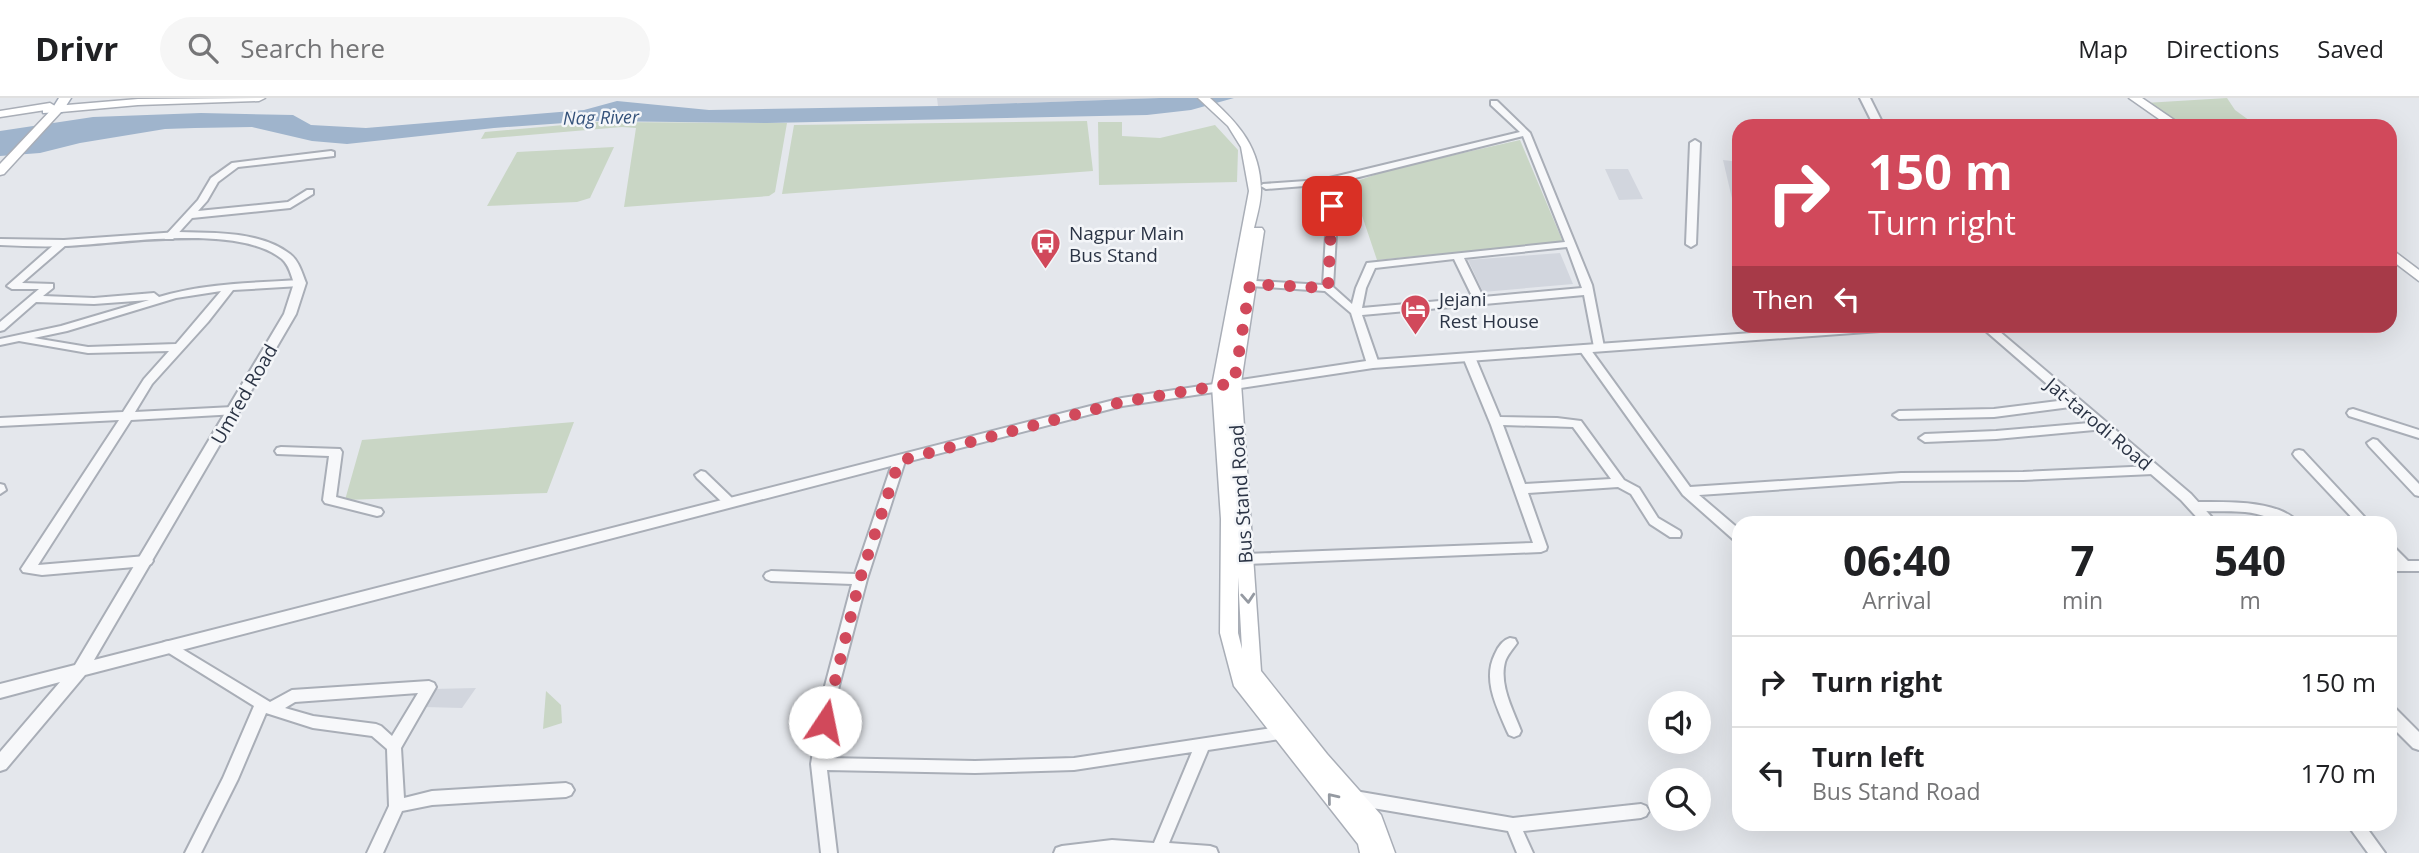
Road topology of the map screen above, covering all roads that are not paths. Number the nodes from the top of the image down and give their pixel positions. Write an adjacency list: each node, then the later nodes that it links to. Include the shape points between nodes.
1 (84, 98): 10 (main road)
2 (143, 98): 10 (main road)
3 (259, 98): 7 (main road)
4 (1865, 98): 12 (street)
5 (2123, 98): 13 (main road)
6 (2136, 98): 14 (main road)
7 (174, 99): 10 (main road)
8 (1212, 101): 21 (main road, via 1250,136); 35 (main road, via 1247,147 1252,170 1255,191)
9 (1494, 103): 15 (street)
10 (52, 109): 11 (main road); 18 (main road); 19 (main road)
11 (1, 114)
12 (1876, 119)
13 (2153, 119)
14 (2167, 119)
15 (1526, 133): 20 (street); 27 (street)
16 (1695, 142): 28 (street)
17 (331, 154): 23 (street, via 235,165 214,180)
18 (0, 162)
19 (0, 171)
20 (1334, 180): 21 (street); 37 (street)
21 (1266, 186): 35 (main road)
22 (310, 192): 23 (street, via 290,205)
23 (191, 215): 24 (street)
24 (169, 236): 26 (street); 34 (street, via 268,246 288,257)
25 (0, 242): 26 (street)
26 (62, 243): 40 (street, via 12,286 49,286)
27 (1570, 244): 30 (street); 38 (street)
28 (1691, 244)
29 (2397, 245): 32 (main road)
30 (1458, 256): 41 (street); 42 (street, via 1371,265)
31 (2397, 258): 33 (main road)
32 (2419, 262)
33 (2419, 277)
34 (300, 283): 36 (street); 54 (street, Umred Road, via 290,314)
35 (1243, 283): 37 (street); 52 (main road)
36 (230, 287): 39 (street); 47 (street)
37 (1328, 288): 42 (street)
38 (1588, 290): 41 (street); 48 (street)
39 (175, 295): 40 (street, via 94,301); 46 (street, via 64,329)
40 (34, 299): 43 (street)
41 (1479, 300): 42 (street)
42 (1356, 312): 51 (street)
43 (0, 328)
44 (1796, 333): 48 (street)
45 (1994, 333): 53 (street, Jat-tarodi Road)
46 (6, 340): 47 (street, via 88,350)
47 (177, 347): 57 (street)
48 (1599, 347): 49 (street)
49 (1584, 348): 50 (street); 71 (street)
50 (1469, 357): 51 (street); 58 (street)
51 (1373, 364): 52 (street)
52 (1227, 385): 66 (street, via 1122,402); 81 (main road, Bus Stand Road); 93 (main road, via 1229,633 1240,681)
53 (2074, 403): 56 (street, via 1994,413); 60 (street, Jat-tarodi Road)
54 (233, 411): 57 (street); 82 (street, Umred Road)
55 (2353, 413): 61 (street)
56 (1899, 415)
57 (127, 416): 59 (street); 82 (street, via 28,569)
58 (1496, 421): 69 (street, via 1577,424); 70 (street)
59 (0, 422)
60 (2101, 426): 62 (street); 67 (street, Jat-tarodi Road)
61 (2419, 434)
62 (1925, 438)
63 (2373, 443): 72 (street)
64 (281, 451): 75 (street, via 336,452 329,500)
65 (2299, 454): 78 (street)
66 (899, 461): 84 (street); 86 (street)
67 (2153, 470): 71 (street, via 1901,477); 74 (street, Jat-tarodi Road)
68 (701, 475): 73 (street)
69 (1620, 483): 70 (street); 80 (street, via 1635,491 1654,520)
70 (1520, 489): 81 (street, via 1541,547)
71 (1687, 492): 79 (street)
72 (2419, 492)
73 (727, 500)
74 (2194, 506): 76 (street, Jat-tarodi Road); 77 (street, via 2252,508)
75 (377, 512)
76 (2203, 516)
77 (2282, 516)
78 (2357, 516)
79 (1732, 531)
80 (1675, 534)
81 (1245, 559): 91 (main road, Bus Stand Road, one-way to 91, via 1252,673)
82 (146, 561): 87 (street, Umred Road)
83 (771, 576): 84 (street)
84 (860, 579): 98 (street, via 828,701)
85 (1510, 643): 92 (street, via 1499,654 1494,670)
86 (169, 646): 87 (street); 89 (street)
87 (81, 669): 88 (street); 97 (street, Umred Road)
88 (0, 691)
89 (266, 707): 96 (street, via 313,722 376,730); 96 (street, via 292,696 429,687); 106 (street)
90 (2397, 721): 94 (street)
91 (1296, 730): 93 (street); 100 (main road, Bus Stand Road)
92 (1514, 732)
93 (1279, 733): 95 (street); 111 (main road, one-way to 93, via 1367,840)
94 (2419, 743)
95 (1203, 745): 98 (street, via 1074,764); 105 (street)
96 (394, 747): 101 (street)
97 (0, 764)
98 (819, 764): 108 (street)
99 (566, 790): 101 (street, via 432,798)
100 (1355, 798): 103 (street); 112 (main road, Bus Stand Road, via 1374,821)
101 (397, 806): 107 (street)
102 (1641, 811): 103 (street)
103 (1513, 825): 113 (street)
104 (2360, 831): 114 (street)
105 (1157, 852): 109 (street, via 1112,847); 110 (street)
106 (193, 853)
107 (375, 853)
108 (830, 853)
109 (1062, 853)
110 (1210, 853)
111 (1370, 853)
112 (1385, 853)
113 (1525, 853)
114 (2377, 853)

